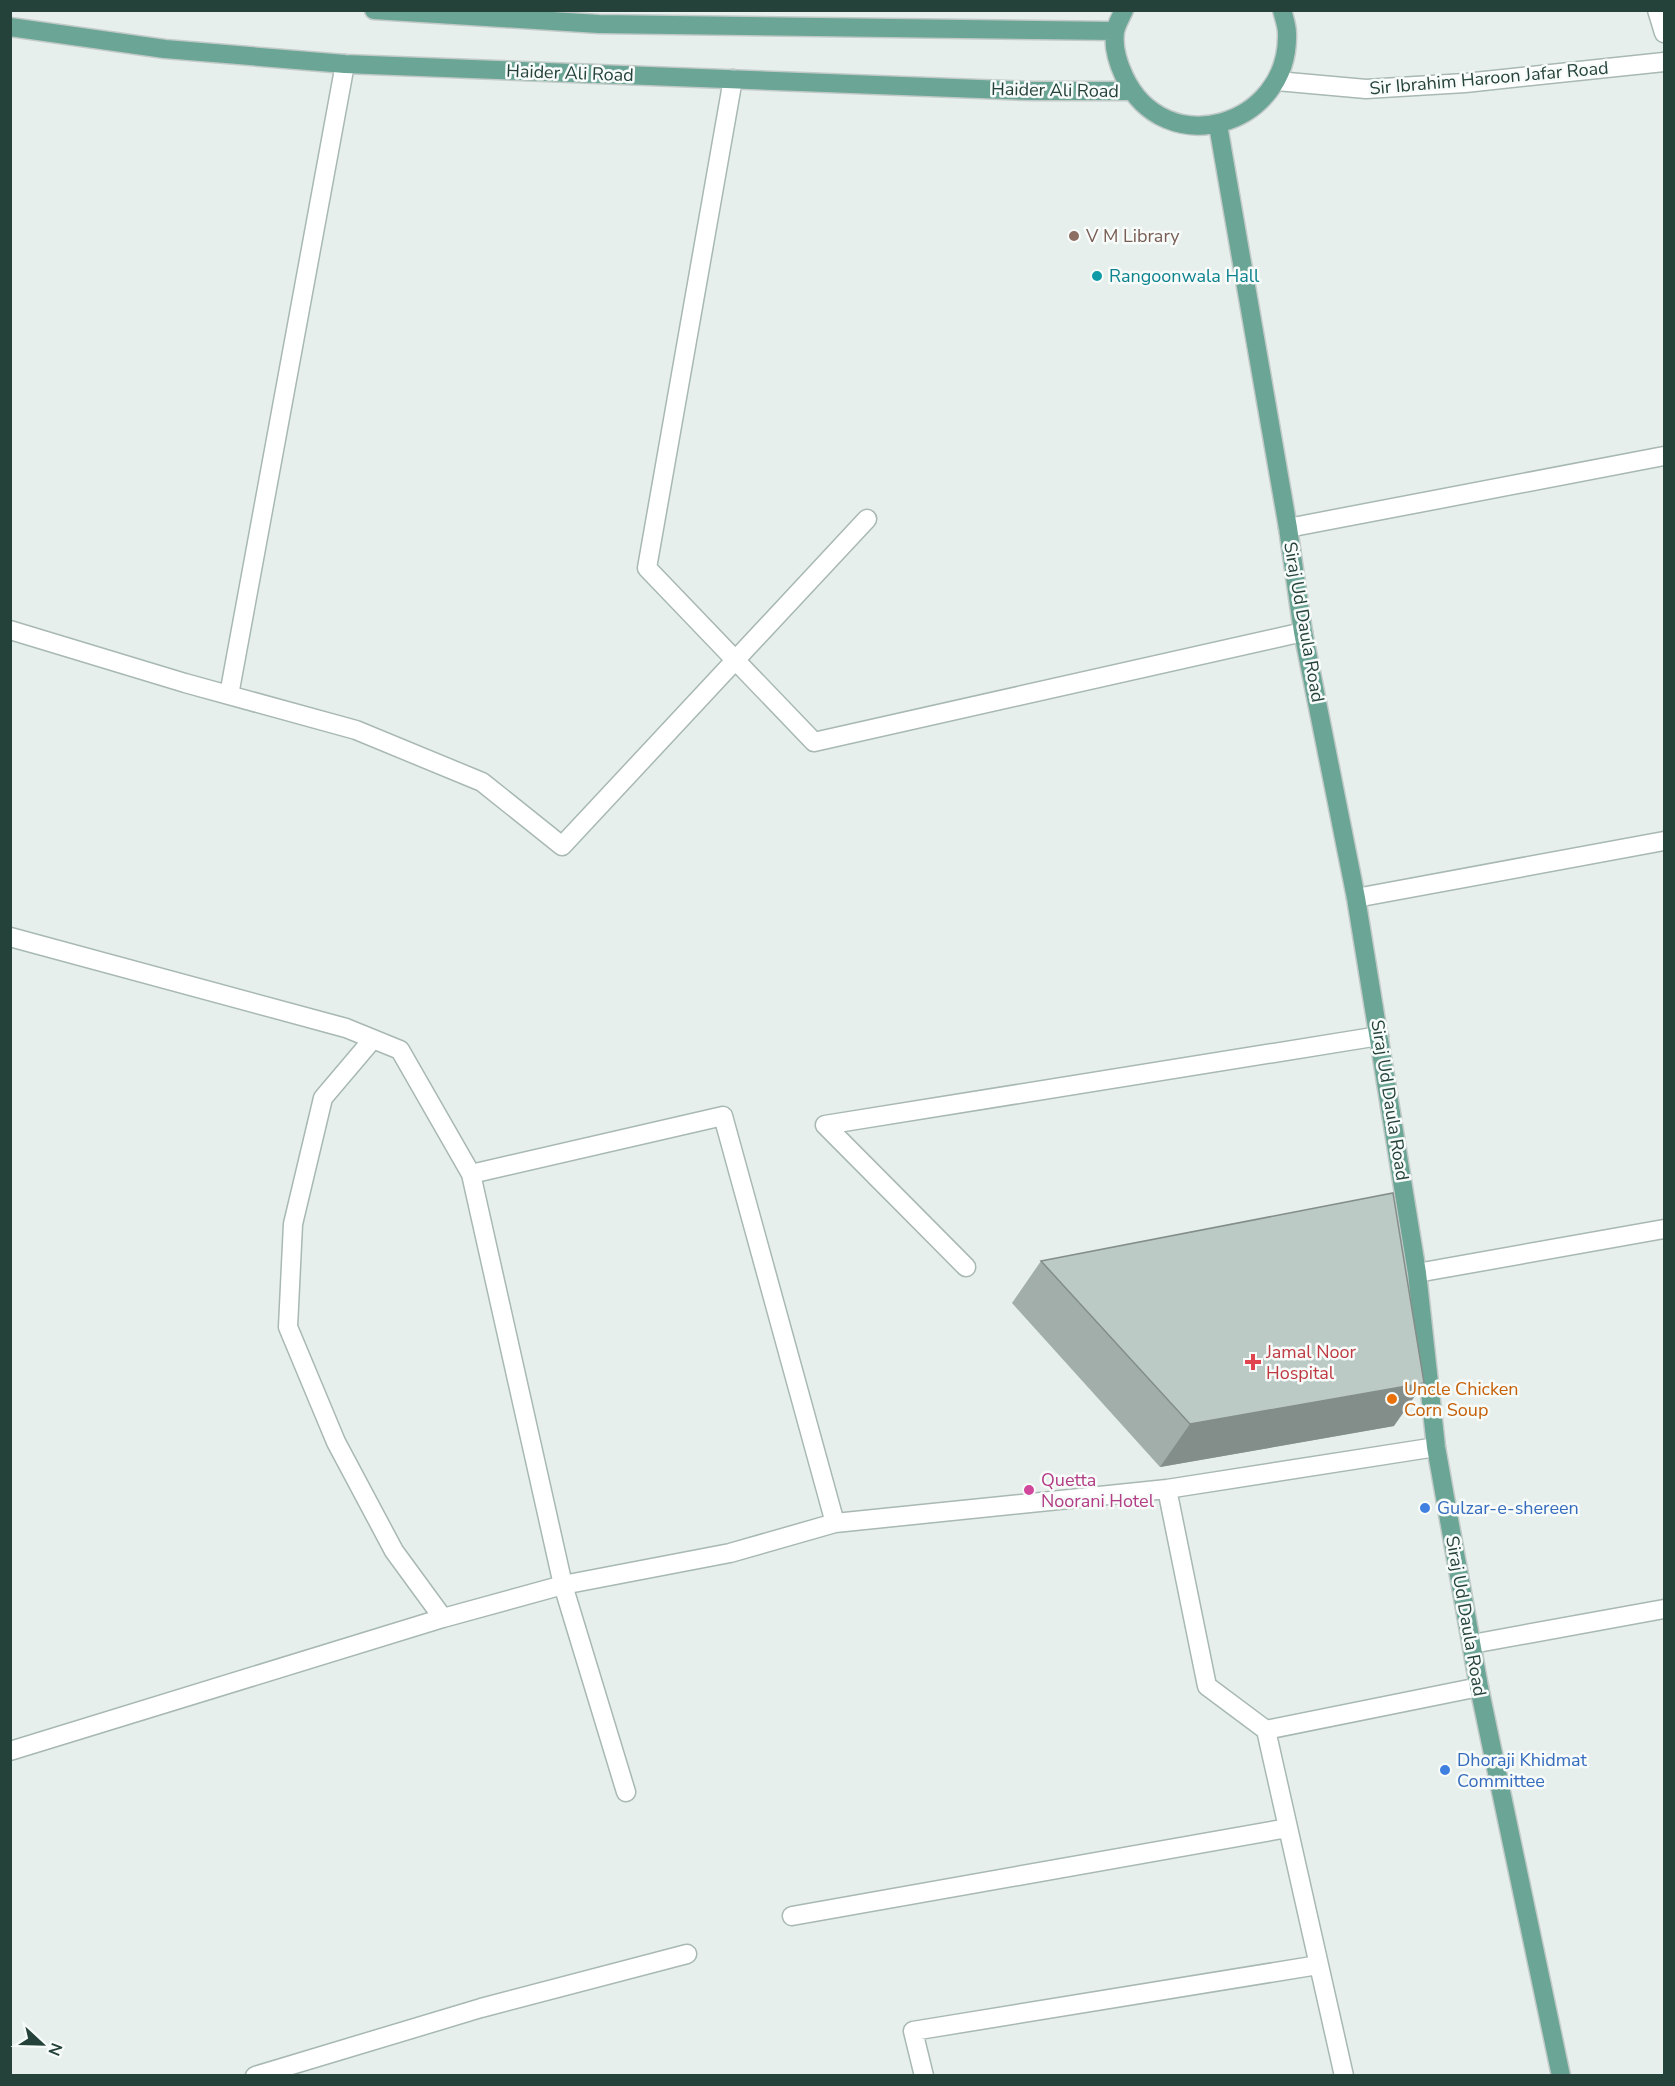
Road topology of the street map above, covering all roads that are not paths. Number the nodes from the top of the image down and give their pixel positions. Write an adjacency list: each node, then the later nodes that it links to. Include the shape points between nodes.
1 (374, 10): 5 (main road)
2 (1124, 10): 7 (main road)
3 (1282, 10): 12 (main road, via 1287,31 1286,57)
4 (1657, 10): 8 (street)
5 (599, 17): 7 (main road)
6 (10, 27): 10 (main road, Haider Ali Road, via 165,49)
7 (1115, 31): 13 (main road, via 1118,63)
8 (1665, 33)
9 (1665, 62): 12 (street, Sir Ibrahim Haroon Jafar Road, via 1366,89)
10 (345, 64): 11 (main road, Haider Ali Road); 21 (street)
11 (733, 79): 13 (main road, Haider Ali Road); 20 (street, via 647,568)
12 (1277, 81): 14 (main road, via 1252,109)
13 (1131, 91): 14 (main road, via 1148,109 1170,121)
14 (1218, 125): 17 (main road, Siraj Ud Daula Road)
15 (1665, 456): 17 (street)
16 (867, 519): 20 (street)
17 (1288, 528): 19 (main road, Siraj Ud Daula Road)
18 (10, 630): 21 (street)
19 (1303, 632): 20 (street, via 814,741); 23 (main road, Siraj Ud Daula Road)
20 (735, 660): 21 (street, via 562,846 482,782 356,730)
21 (229, 695)
22 (1665, 841): 23 (street)
23 (1356, 898): 25 (main road, Siraj Ud Daula Road)
24 (10, 937): 26 (street, via 346,1028)
25 (1379, 1036): 29 (street, via 825,1125); 30 (main road, Siraj Ud Daula Road)
26 (373, 1040): 27 (street, via 400,1050); 36 (street, via 323,1098 293,1224 288,1327 336,1442 394,1551)
27 (471, 1174): 33 (street, via 723,1116); 34 (street)
28 (1665, 1229): 30 (street)
29 (966, 1267)
30 (1417, 1274): 31 (main road, Siraj Ud Daula Road)
31 (1436, 1447): 32 (street); 37 (main road, Siraj Ud Daula Road)
32 (1167, 1489): 33 (street); 39 (street, via 1207,1686)
33 (835, 1523): 34 (street, via 730,1553)
34 (563, 1586): 36 (street); 41 (street)
35 (1665, 1609): 37 (street)
36 (443, 1618): 40 (street)
37 (1472, 1644): 38 (main road, Siraj Ud Daula Road)
38 (1479, 1687): 39 (street); 49 (main road, Siraj Ud Daula Road)
39 (1266, 1730): 42 (street)
40 (10, 1751)
41 (626, 1792)
42 (1288, 1828): 43 (street); 45 (street)
43 (792, 1916)
44 (687, 1954): 46 (street, via 481,2008)
45 (1318, 1965): 47 (street, via 913,2031); 48 (street)
46 (255, 2076)
47 (924, 2076)
48 (1344, 2076)
49 (1562, 2076)

